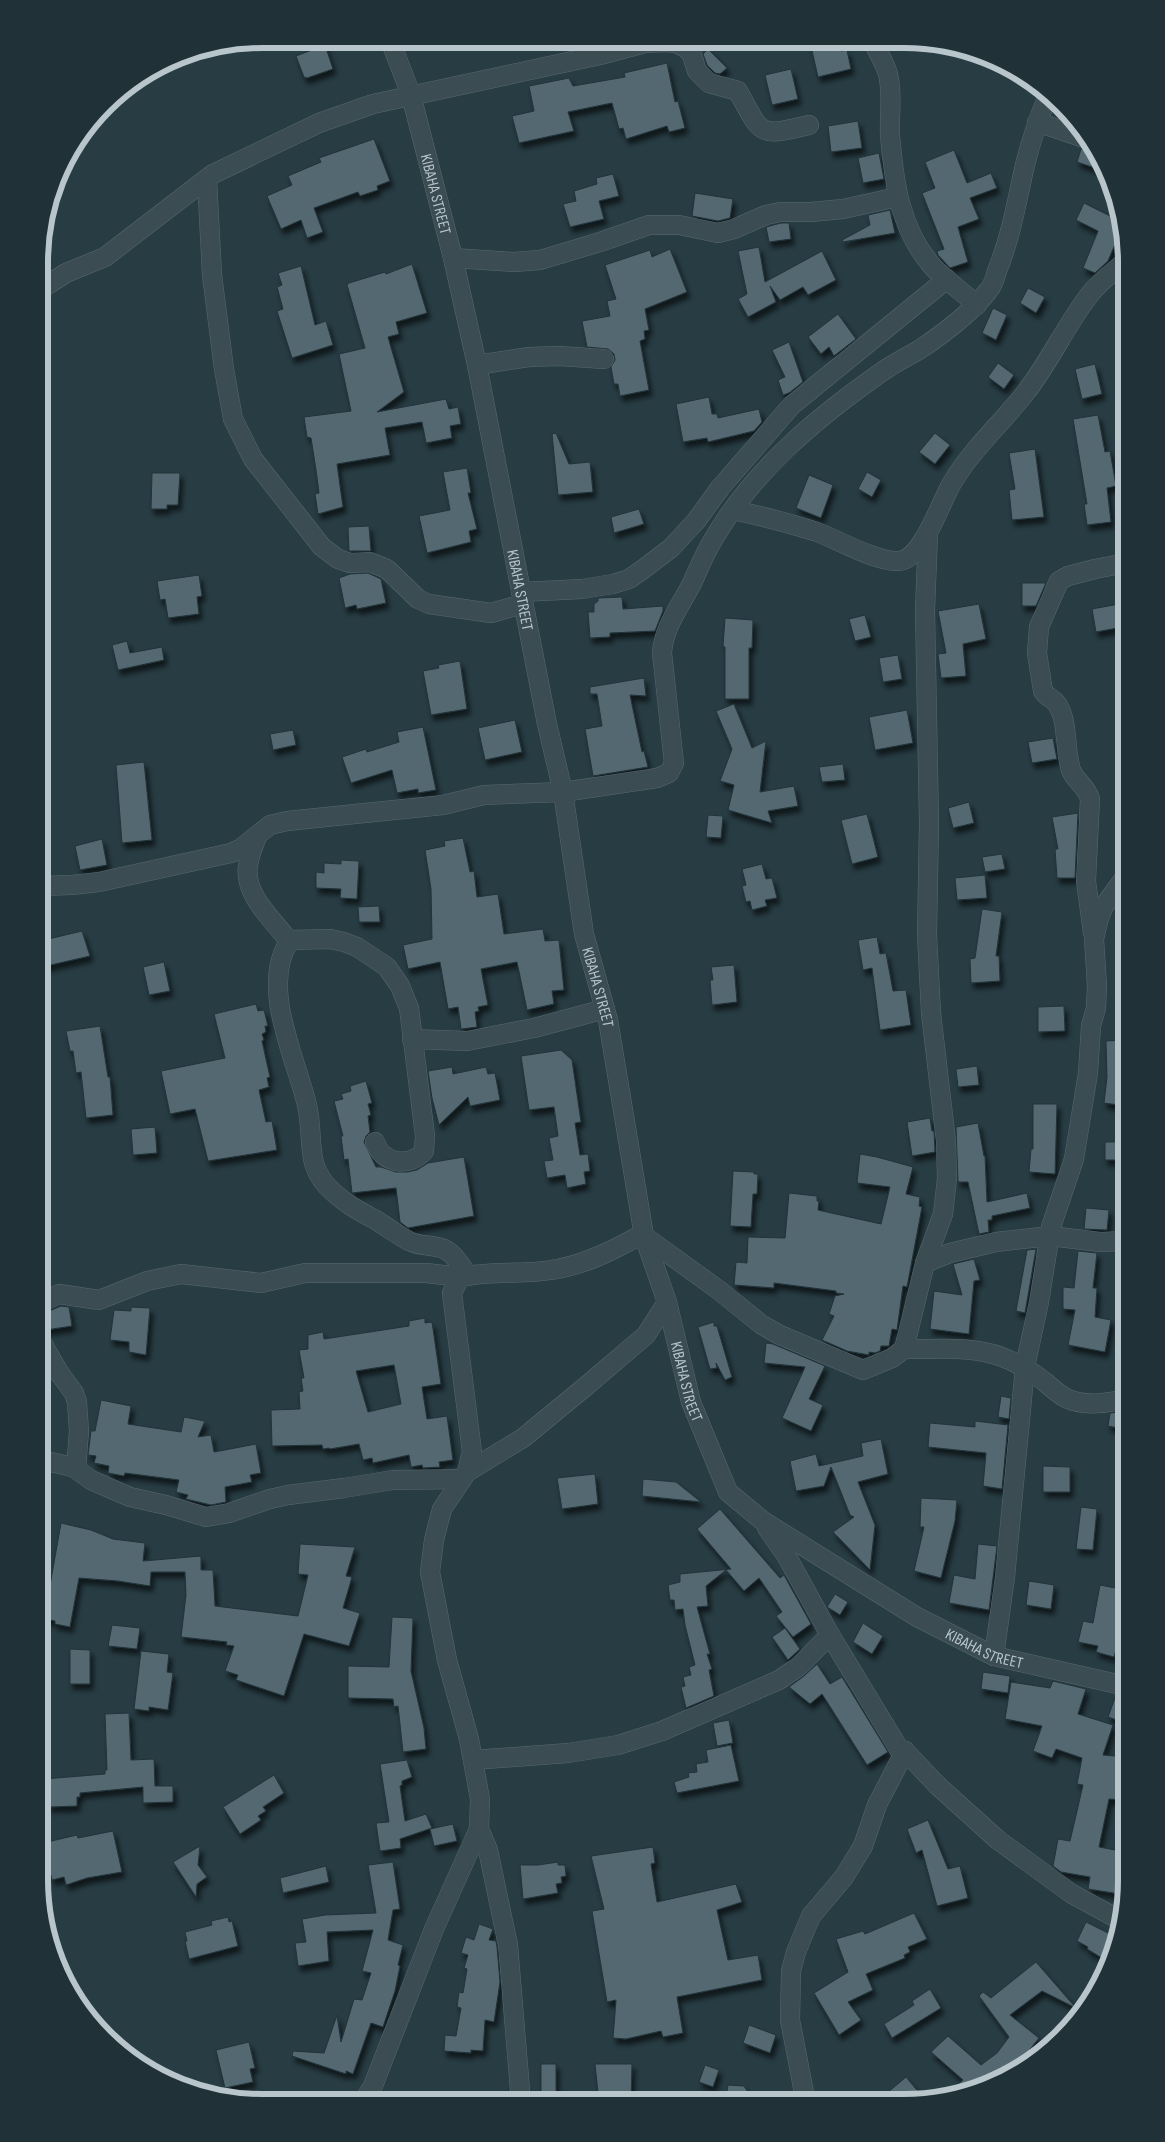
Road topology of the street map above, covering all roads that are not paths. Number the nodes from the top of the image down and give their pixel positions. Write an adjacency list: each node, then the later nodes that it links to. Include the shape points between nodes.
1 (393, 48): 5 (street, KIBAHA STREET)
2 (624, 48): 5 (street)
3 (686, 48): 8 (street, via 692,55 697,72 709,83 738,91 762,129 777,133)
4 (877, 48): 11 (street, via 890,85 890,134)
5 (411, 96): 10 (street, via 373,104 319,123); 12 (street, KIBAHA STREET)
6 (1046, 101): 7 (street)
7 (1037, 122): 9 (street); 16 (street, via 1016,212 1000,263 990,289)
8 (809, 125)
9 (1076, 135)
10 (207, 179): 15 (street, via 105,257); 22 (street, via 212,275 224,369 233,419 254,459 322,547 338,559 350,563 370,562 387,570 418,599 429,604 490,612)
11 (898, 198): 12 (street, via 835,210 780,212 718,233 679,225 649,225 540,260 514,262); 14 (street, via 910,234 934,268)
12 (453, 258): 18 (street, KIBAHA STREET)
13 (1118, 268): 20 (street, via 1090,294 1025,394 964,462)
14 (947, 279): 16 (street); 22 (street, via 792,405 720,488 696,521 671,548 642,570 613,584)
15 (48, 284)
16 (977, 305): 19 (street, via 830,410 790,444)
17 (604, 359): 18 (street, via 529,357)
18 (476, 365): 22 (street, KIBAHA STREET)
19 (733, 510): 20 (street, via 817,532 886,560 908,559); 23 (street, via 709,547 663,640 674,764 669,773 657,778)
20 (928, 533): 35 (street, via 925,610 929,822 927,935 931,1013 946,1141 946,1179 943,1214)
21 (1118, 565): 27 (street, via 1059,581 1039,628 1037,653 1043,691 1057,704 1071,770 1090,799 1086,881)
22 (522, 598): 23 (street, KIBAHA STREET)
23 (563, 792): 24 (street, via 484,795 443,805 287,821 270,825); 29 (street, KIBAHA STREET, via 584,934)
24 (257, 836): 26 (street, via 240,849 214,857 99,882); 28 (street, via 248,863 250,887)
25 (1118, 885): 27 (street, via 1104,906)
26 (48, 886)
27 (1094, 939): 33 (street, via 1097,986 1088,1074 1074,1159)
28 (290, 940): 30 (street, via 344,942 387,967 405,996); 36 (street, via 281,956 280,996 290,1051 308,1110 311,1154 318,1173 332,1192 351,1207 412,1243 446,1250 458,1262)
29 (605, 1009): 30 (street, via 467,1041); 32 (street, KIBAHA STREET, via 618,1072)
30 (412, 1039): 31 (street, via 424,1151 414,1159 397,1162 381,1154)
31 (375, 1142)
32 (641, 1236): 36 (street, via 571,1266); 38 (street, KIBAHA STREET); 39 (street, via 780,1335 863,1370 892,1358)
33 (1050, 1236): 34 (street); 35 (street, via 996,1242); 41 (street)
34 (1118, 1241)
35 (925, 1263): 39 (street)
36 (465, 1277): 37 (street, via 426,1273 305,1273 261,1283 180,1274 138,1284 99,1300 59,1294); 45 (street, via 456,1285 452,1302 472,1452)
37 (48, 1299)
38 (667, 1302): 45 (street, via 646,1334 585,1387 523,1438); 46 (street, KIBAHA STREET, via 691,1402 728,1492)
39 (904, 1349): 41 (street, via 979,1351 1001,1356)
40 (48, 1353): 44 (street, via 77,1402)
41 (1025, 1367): 42 (street, via 1065,1398 1089,1404); 48 (street, via 1008,1549)
42 (1118, 1400)
43 (48, 1462): 44 (street)
44 (76, 1469): 45 (street, via 91,1480 130,1497 206,1517 288,1495 393,1480)
45 (464, 1475): 51 (street, via 442,1509 430,1572)
46 (763, 1521): 47 (street, via 786,1554); 48 (street, KIBAHA STREET, via 917,1617)
47 (830, 1636): 50 (street, via 899,1749); 51 (street, via 779,1680 662,1731 618,1745 568,1753)
48 (994, 1656): 49 (street, KIBAHA STREET)
49 (1118, 1684)
50 (905, 1751): 53 (street, via 998,1840 1072,1894); 56 (street, via 877,1805 863,1846 844,1877 811,1916 796,1952 791,1971 790,2020)
51 (473, 1760): 52 (street, via 480,1799)
52 (479, 1829): 54 (street, via 434,1929); 55 (street, via 488,1850 508,1945)
53 (1114, 1917)
54 (368, 2094)
55 (520, 2094)
56 (804, 2094)

